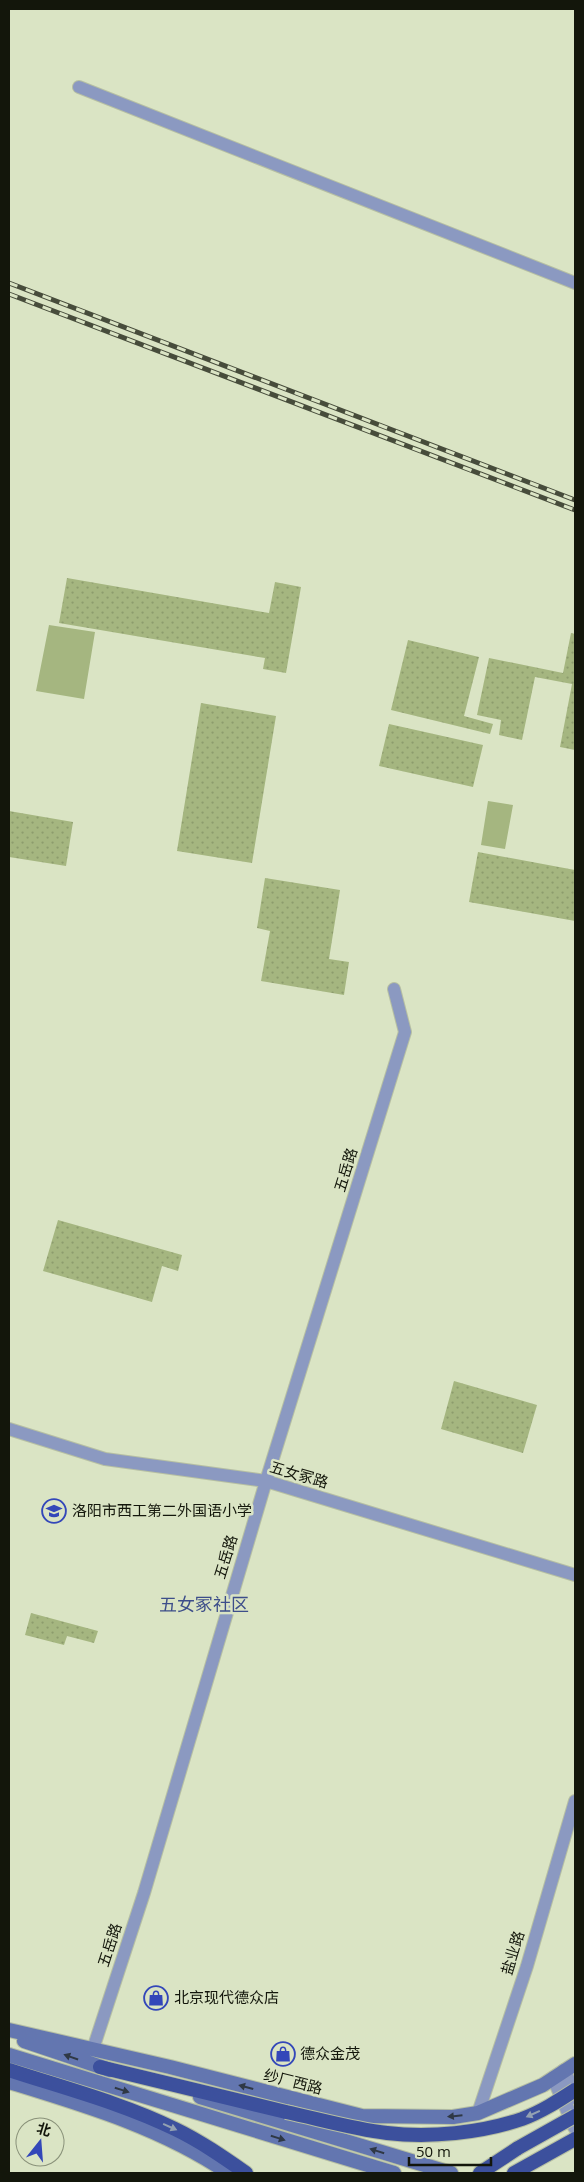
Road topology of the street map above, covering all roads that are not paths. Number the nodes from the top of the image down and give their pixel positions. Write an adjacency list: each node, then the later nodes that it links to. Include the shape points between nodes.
1 (79, 86): 2 (street)
2 (575, 284)
3 (394, 989): 5 (street, 五岳路, via 406,1032)
4 (9, 1429): 5 (street, 五女冢路, via 105,1459)
5 (266, 1481): 6 (street, 五女冢路); 10 (street, 五岳路, via 145,1890)
6 (575, 1575)
7 (575, 1801): 18 (street, 盐业路, via 527,1966)
8 (9, 2030): 10 (main road, 纱厂西路)
9 (9, 2036): 12 (main road, one-way to 9)
10 (93, 2049): 18 (main road, 纱厂西路, one-way to 10, via 453,2117 362,2116)
11 (9, 2056): 26 (main road, one-way to 26)
12 (100, 2067): 16 (highway, one-way to 12, bridge, via 547,2108 495,2126 443,2134 387,2133); 27 (main road, one-way to 12)
13 (9, 2070): 22 (highway, one-way to 22, via 129,2110)
14 (564, 2071): 17 (street); 18 (main road, 纱厂西路); 20 (street)
15 (9, 2082): 23 (main road, via 90,2107 154,2132)
16 (575, 2090)
17 (575, 2097)
18 (478, 2113)
19 (575, 2116): 28 (highway, bridge)
20 (575, 2127)
21 (575, 2139): 29 (highway)
22 (203, 2144): 24 (highway); 25 (highway)
23 (228, 2173)
24 (246, 2173)
25 (255, 2173)
26 (394, 2173)
27 (451, 2173)
28 (480, 2173)
29 (514, 2173)

